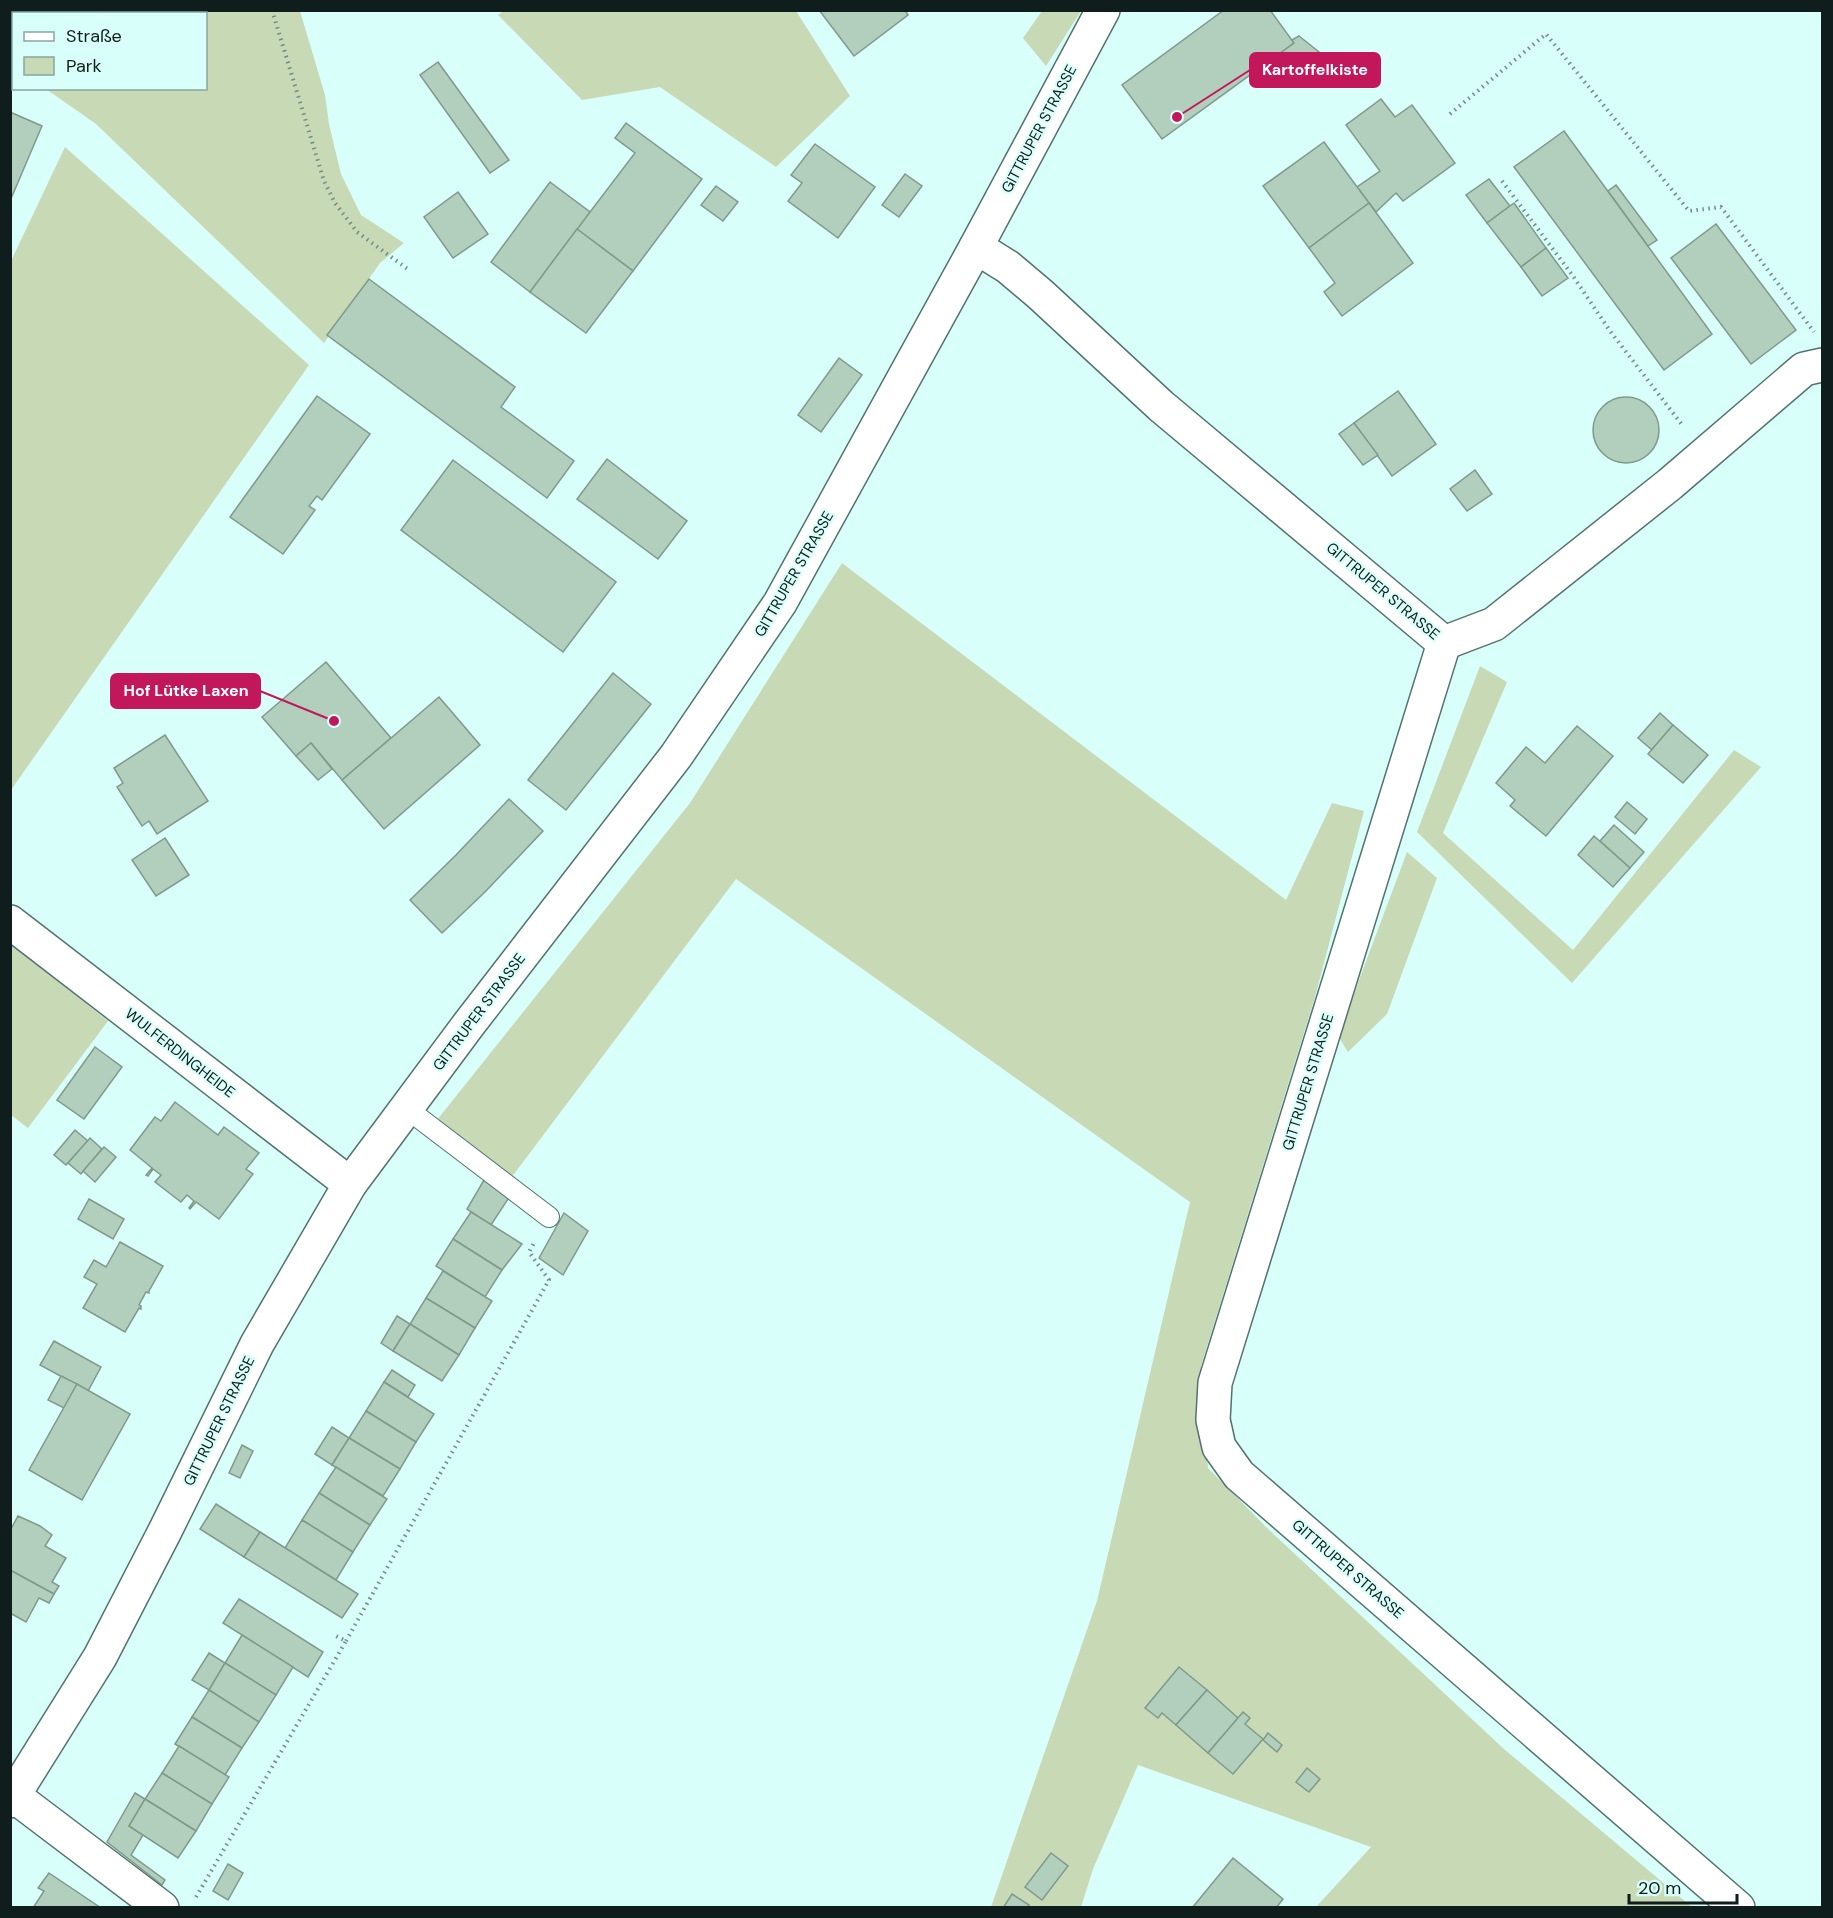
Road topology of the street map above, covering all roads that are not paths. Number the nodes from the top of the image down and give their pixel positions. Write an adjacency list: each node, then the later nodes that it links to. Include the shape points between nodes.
1 (1103, 10): 2 (street, GITTRUPER STRASSE)
2 (976, 247): 4 (street, GITTRUPER STRASSE, via 1040,294 1161,406); 6 (street, GITTRUPER STRASSE, via 780,603 676,756)
3 (1819, 350): 4 (street, via 1804,369 1705,454 1494,624)
4 (1444, 643): 11 (street, GITTRUPER STRASSE, via 1215,1383 1213,1420 1219,1447 1239,1475)
5 (10, 922): 7 (street, WULFERDINGHEIDE)
6 (406, 1108): 7 (street, GITTRUPER STRASSE); 8 (lane)
7 (350, 1184): 9 (street, GITTRUPER STRASSE, via 257,1344 100,1657)
8 (549, 1216)
9 (12, 1799): 10 (street, GITTRUPER STRASSE)
10 (162, 1908)
11 (1738, 1908)

